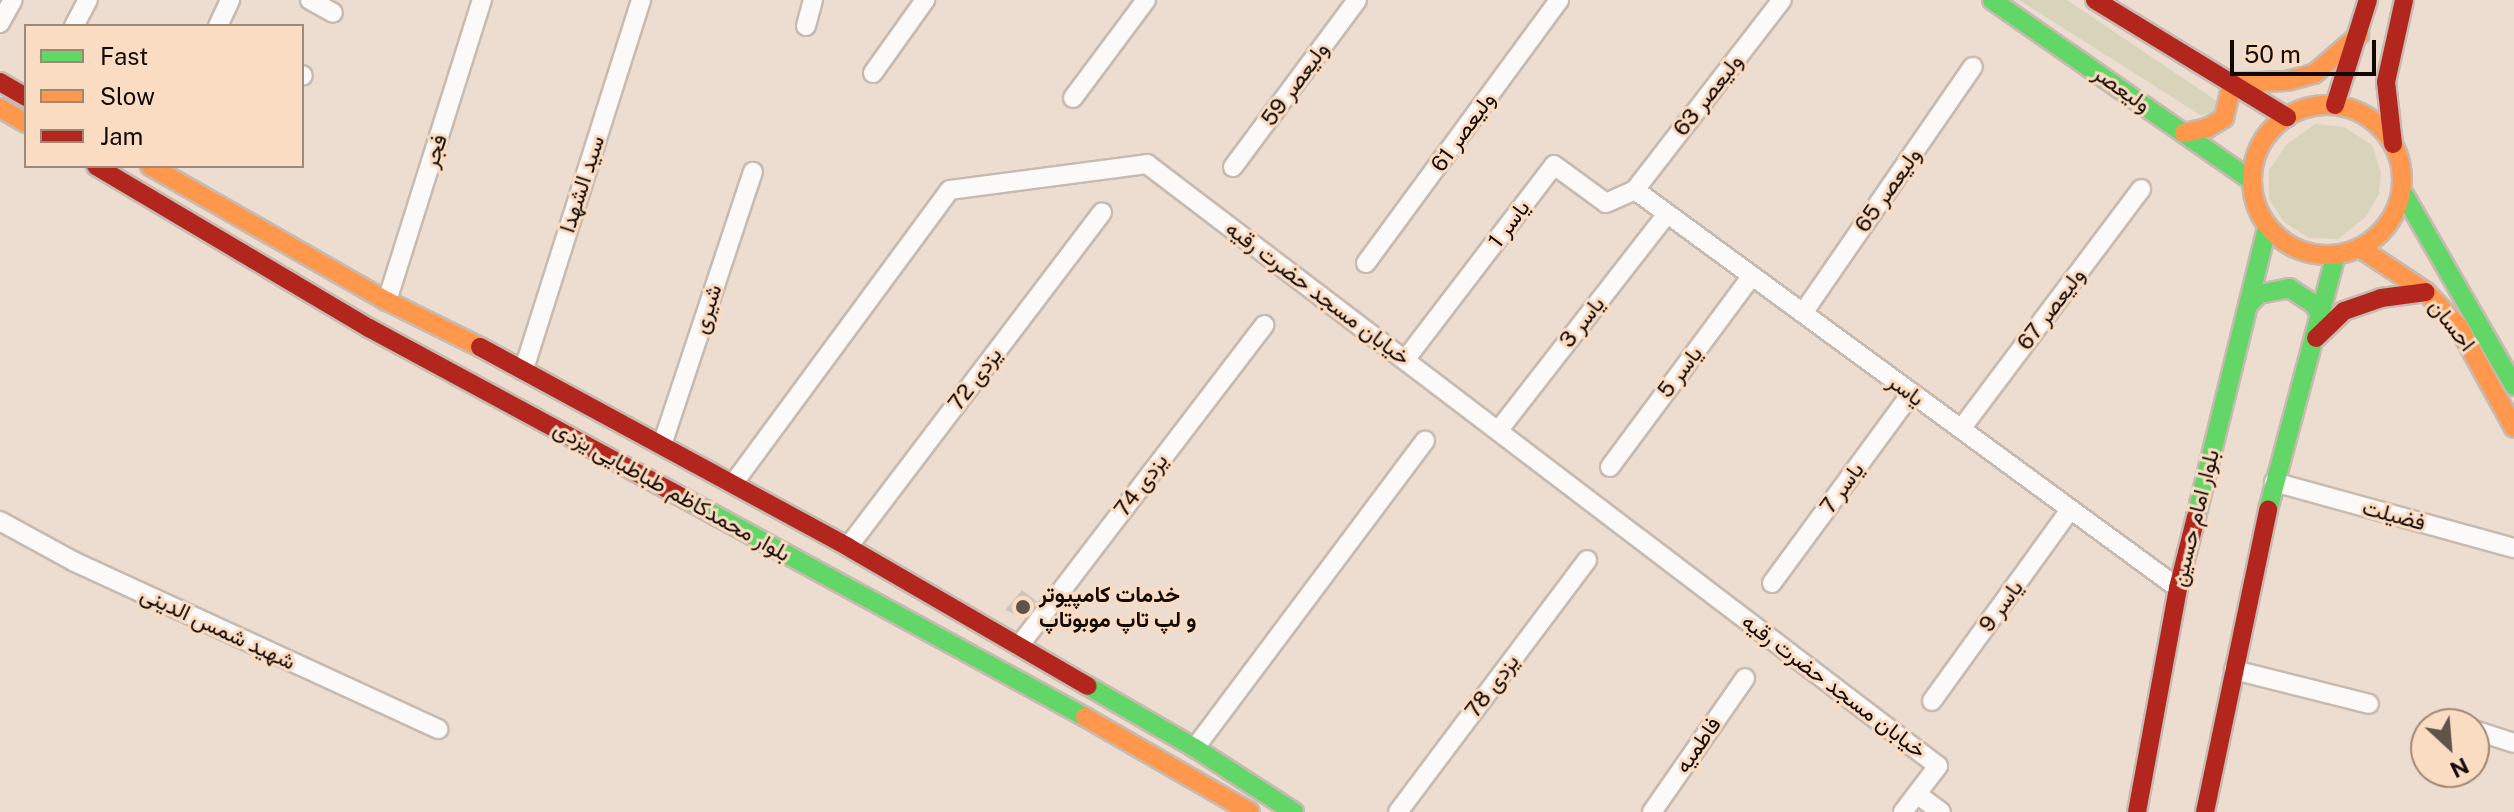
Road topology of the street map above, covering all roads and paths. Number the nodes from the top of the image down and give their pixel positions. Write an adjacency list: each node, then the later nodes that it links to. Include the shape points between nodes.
1 (13, 0): 18 (street)
2 (88, 0): 19 (street)
3 (230, 0): 20 (street)
4 (310, 0): 17 (street)
5 (482, 0): 56 (street, فجر)
6 (641, 0): 63 (street, سید الشهدا)
7 (813, 0): 21 (street)
8 (925, 0): 25 (street)
9 (1146, 0): 29 (street)
10 (1357, 0): 36 (street, ولیعصر 59)
11 (1559, 0): 52 (street, ولیعصر 61)
12 (1782, 0): 42 (street, ولیعصر 63)
13 (1992, 0): 34 (main road, ولیعصر)
14 (2095, 0): 27 (main road)
15 (2368, 0): 22 (main road)
16 (2404, 0): 23 (main road)
17 (333, 13)
18 (0, 23)
19 (75, 24)
20 (219, 24)
21 (806, 26)
22 (2359, 35): 23 (main road); 27 (main road, via 2314,74 2287,81)
23 (2370, 63): 30 (main road); 35 (main road, via 2386,82)
24 (1973, 67): 58 (street, ولیعصر 65)
25 (873, 73)
26 (0, 82): 28 (main road)
27 (2232, 83): 32 (main road); 34 (main road, via 2224,118)
28 (24, 96)
29 (1073, 98)
30 (2335, 105): 32 (main road, via 2310,107); 35 (main road, via 2378,125)
31 (0, 108): 33 (main road)
32 (2287, 117): 40 (main road, via 2268,134)
33 (24, 122)
34 (2184, 133): 40 (main road, ولیعصر)
35 (2393, 144): 43 (main road)
36 (1233, 167)
37 (99, 168): 49 (main road, بلوار محمدکاظم طباطبایی یزدی)
38 (155, 168): 46 (main road, بلوار محمدکاظم طباطبایی یزدی)
39 (753, 172): 70 (street, شیری)
40 (2251, 180): 47 (main road)
41 (2141, 189): 67 (street, ولیعصر 67)
42 (1635, 190): 45 (street, یاسر); 62 (street, یاسر 1, via 1606,203 1554,165)
43 (2402, 191): 50 (main road, via 2395,213); 64 (main road, احسان)
44 (1102, 212): 76 (street, یزدی 72)
45 (1667, 214): 54 (street, یاسر); 68 (street, یاسر 3)
46 (242, 219): 48 (main road, بلوار محمدکاظم طباطبایی یزدی); 49 (main road, via 243,236)
47 (2267, 227): 51 (main road, via 2310,254); 57 (main road, بلوار امام حسین)
48 (275, 238): 53 (main road, via 262,251); 56 (main road, بلوار محمدکاظم طباطبایی یزدی)
49 (227, 245): 53 (main road, بلوار محمدکاظم طباطبایی یزدی)
50 (2360, 248): 51 (main road); 55 (main road, احسان)
51 (2336, 255): 59 (main road)
52 (1366, 263)
53 (261, 265): 91 (main road, بلوار محمدکاظم طباطبایی یزدی, via 1006,672)
54 (1751, 277): 58 (street, یاسر); 71 (street, یاسر 5)
55 (2426, 292): 61 (main road, via 2381,298 2344,311); 66 (main road, احسان, via 2458,326)
56 (387, 301): 63 (main road, بلوار محمدکاظم طباطبایی یزدی)
57 (2248, 305): 59 (main road, via 2259,294 2289,288 2314,304); 80 (main road, بلوار امام حسین)
58 (1803, 313): 65 (street, یاسر)
59 (2321, 318): 61 (main road)
60 (1264, 325): 81 (street, یزدی 74)
61 (2316, 338): 72 (main road)
62 (1405, 360): 68 (street, خیابان مسجد حضرت رقیه); 73 (street, خیابان مسجد حضرت رقیه, via 1147,164 950,190)
63 (524, 369): 70 (main road, بلوار محمدکاظم طباطبایی یزدی)
64 (2514, 386)
65 (1911, 394): 67 (street, یاسر); 79 (street, یاسر 7)
66 (2514, 428)
67 (1961, 429): 74 (street, یاسر)
68 (1498, 431): 90 (street, خیابان مسجد حضرت رقیه, via 1938,766)
69 (1425, 441): 89 (street)
70 (662, 445): 73 (main road, بلوار محمدکاظم طباطبایی یزدی)
71 (1610, 467)
72 (2274, 482): 77 (street, فضیلت); 82 (main road)
73 (733, 484): 76 (main road, بلوار محمدکاظم طباطبایی یزدی)
74 (2069, 511): 80 (street, یاسر); 84 (street, یاسر 9)
75 (0, 521): 86 (street, شهید شمس الدینی, via 75,562)
76 (848, 547): 81 (main road, بلوار محمدکاظم طباطبایی یزدی)
77 (2514, 548)
78 (1587, 560): 93 (street, یزدی 78)
79 (1772, 583)
80 (2178, 588): 97 (main road, بلوار امام حسین)
81 (1019, 646): 89 (main road, بلوار محمدکاظم طباطبایی یزدی)
82 (2234, 670): 85 (street); 98 (main road)
83 (1745, 678): 94 (street, فاطمیه)
84 (1932, 701)
85 (2369, 704)
86 (438, 729)
87 (2490, 735): 88 (street)
88 (2514, 743)
89 (1195, 748): 92 (main road, بلوار محمدکاظم طباطبایی یزدی)
90 (1917, 794): 95 (street); 96 (street)
91 (1240, 809)
92 (1294, 812)
93 (1398, 812)
94 (1652, 812)
95 (1903, 812)
96 (1941, 812)
97 (2137, 812)
98 (2205, 812)

